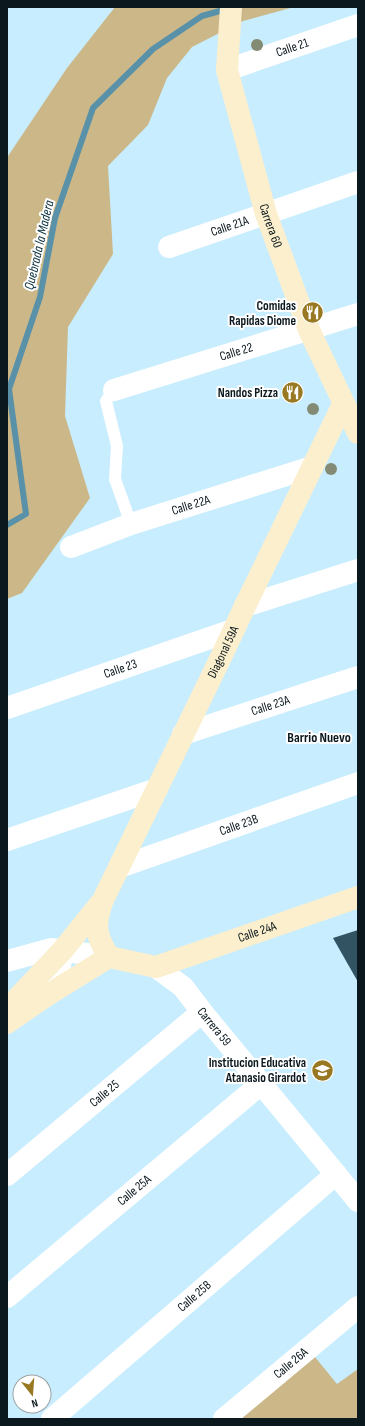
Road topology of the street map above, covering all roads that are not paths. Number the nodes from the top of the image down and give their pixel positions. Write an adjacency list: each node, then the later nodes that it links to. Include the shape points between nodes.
1 (231, 13): 3 (main road, Carrera 60)
2 (358, 25): 3 (street, Calle 21)
3 (227, 70): 5 (main road, Carrera 60)
4 (358, 182): 5 (street, Calle 21A)
5 (266, 214): 6 (street, Calle 21A); 8 (main road, Carrera 60)
6 (169, 247)
7 (358, 314): 8 (street, Calle 22)
8 (309, 330): 9 (street, Calle 22); 10 (main road, Carrera 60)
9 (114, 390): 13 (lane, via 106,401 117,446 114,479)
10 (343, 404): 11 (main road, Carrera 60); 12 (main road, Diagonal 59A)
11 (358, 433)
12 (312, 467): 13 (street, Calle 22A); 16 (main road, Diagonal 59A)
13 (131, 524): 14 (street, Calle 22A)
14 (70, 547)
15 (358, 570): 16 (street)
16 (244, 606): 17 (main road, Diagonal 59A)
17 (233, 630): 19 (street, Calle 23); 20 (main road, Diagonal 59A)
18 (358, 677): 20 (street, Calle 23A)
19 (7, 708)
20 (183, 734): 22 (main road, Diagonal 59A)
21 (358, 783): 24 (street, Calle 23B)
22 (157, 789): 23 (street); 24 (main road, Diagonal 59A)
23 (7, 840)
24 (120, 867): 26 (main road, Diagonal 59A)
25 (358, 897): 30 (main road, Calle 24A)
26 (103, 900): 27 (main road, Diagonal 59A); 28 (main road, Diagonal 59A, via 98,914 97,929 101,944)
27 (62, 951): 28 (street, Carrera 59); 29 (street, Carrera 59, via 51,949); 31 (street, via 62,961 56,980); 32 (main road)
28 (109, 957): 30 (main road, Carrera 59); 31 (main road)
29 (7, 961)
30 (156, 967): 33 (street, Carrera 59, via 183,987)
31 (46, 996): 34 (main road)
32 (7, 1009)
33 (202, 1012): 35 (street, Carrera 59); 36 (street, Calle 25)
34 (7, 1023)
35 (262, 1084): 37 (street, Carrera 59); 39 (street, Calle 25A)
36 (7, 1174)
37 (336, 1174): 38 (street, Carrera 59); 41 (street, Calle 25B)
38 (358, 1201)
39 (7, 1297)
40 (358, 1307): 42 (street, Calle 26A)
41 (52, 1419)
42 (224, 1419)

